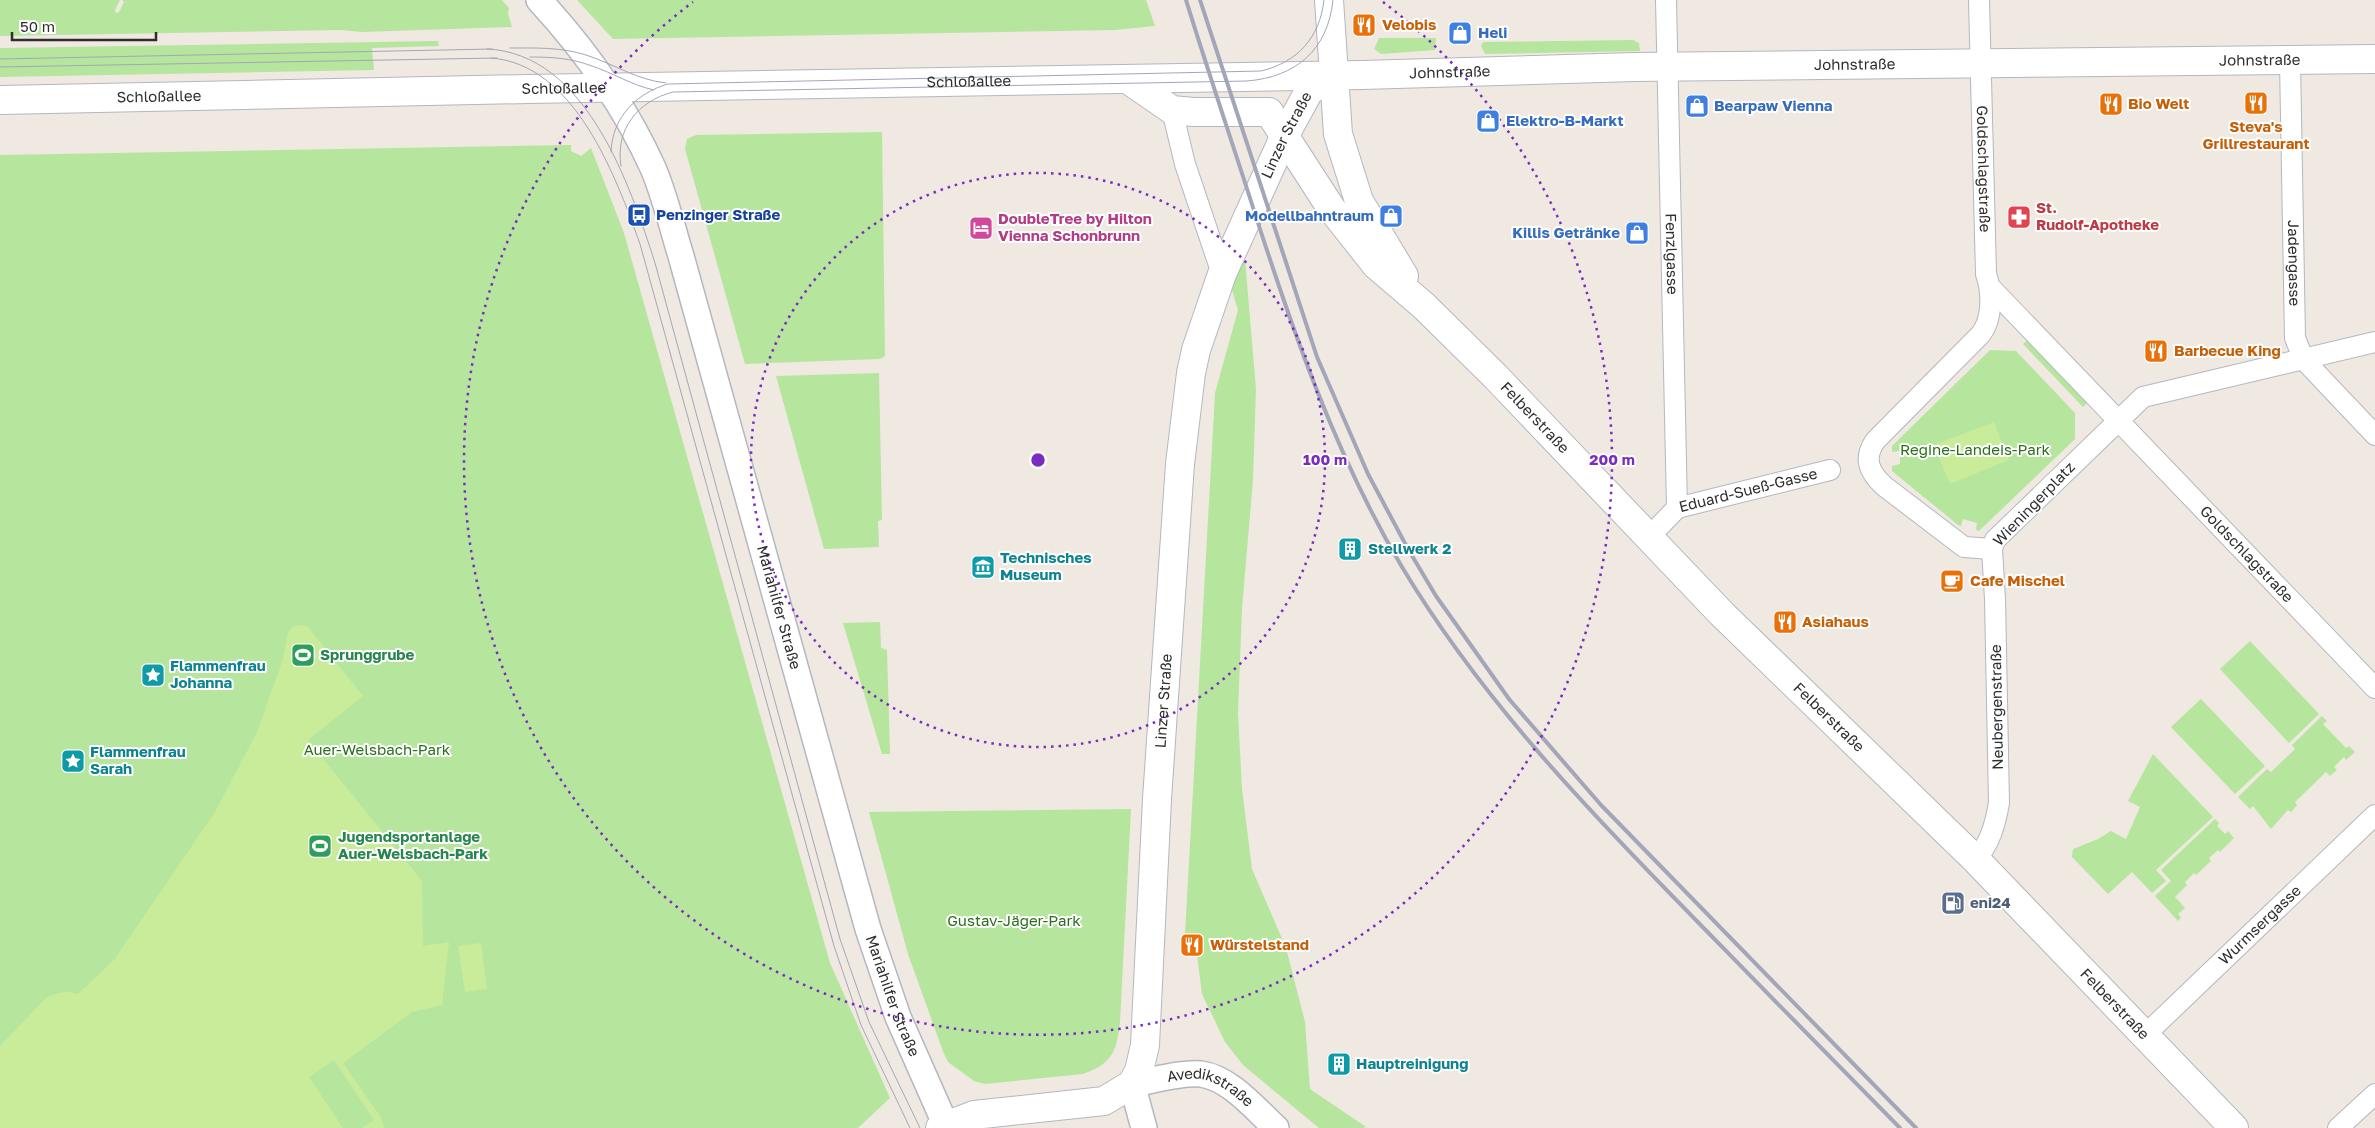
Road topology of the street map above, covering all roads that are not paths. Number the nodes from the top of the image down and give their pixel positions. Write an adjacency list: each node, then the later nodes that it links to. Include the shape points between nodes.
1 (539, 0): 11 (street, via 573,38)
2 (1330, 0): 9 (main road)
3 (1666, 0): 8 (street, Fenzlgasse)
4 (1979, 0): 7 (street, Goldschlagstraße)
5 (2375, 59): 6 (main road, Johnstraße)
6 (2290, 61): 7 (main road, Johnstraße); 20 (street, Jadengasse, via 2294,338)
7 (1980, 65): 8 (main road, Johnstraße); 16 (street, Goldschlagstraße, via 1986,274)
8 (1667, 67): 9 (main road, Johnstraße); 24 (street, Fenzlgasse)
9 (1333, 75): 10 (main road, Schloßallee); 14 (main road, Linzer Straße, via 1309,91); 17 (main road, Felberstraße, via 1338,134 1359,201)
10 (1127, 79): 11 (main road, Schloßallee); 13 (main road)
11 (610, 88): 12 (main road, Schloßallee); 33 (street, Mariahilfer Straße, via 652,168 665,204 868,929 898,1017)
12 (0, 100)
13 (1172, 110): 14 (main road, via 1269,112); 15 (street, via 1185,164)
14 (1285, 135): 15 (main road, Linzer Straße); 17 (main road, Felberstraße, via 1330,208 1376,265)
15 (1222, 274): 31 (main road, Linzer Straße, via 1194,358 1181,455 1156,799 1145,1045 1140,1070)
16 (1991, 288): 18 (street, Goldschlagstraße, via 1988,320); 21 (street)
17 (1424, 306): 25 (main road, Felberstraße)
18 (1981, 334): 26 (street, Wieningerplatz, via 1875,441 1868,462 1873,476 1884,486 1964,547)
19 (2375, 342): 20 (street)
20 (2304, 360): 21 (street, via 2142,397); 22 (street, Jadengasse)
21 (2119, 420): 26 (street, Wieningerplatz, via 1996,540); 27 (street, Goldschlagstraße)
22 (2375, 435)
23 (1830, 470): 24 (street, Eduard-Sueß-Gasse)
24 (1677, 508): 25 (street, Eduard-Sueß-Gasse)
25 (1648, 538): 29 (main road, Felberstraße)
26 (1992, 549): 29 (street, Neubergenstraße, via 1999,803 1993,833)
27 (2375, 688)
28 (2375, 815): 30 (street, Wurmsergasse)
29 (1976, 860): 30 (main road, Felberstraße)
30 (2145, 1035): 36 (main road, Felberstraße)
31 (1132, 1084): 33 (main road, via 1104,1101 974,1115); 34 (street); 35 (street, Avedikstraße, via 1188,1075 1209,1076 1230,1088)
32 (2375, 1094): 37 (street)
33 (944, 1127)
34 (1144, 1128)
35 (1276, 1128)
36 (2234, 1128)
37 (2338, 1128)

